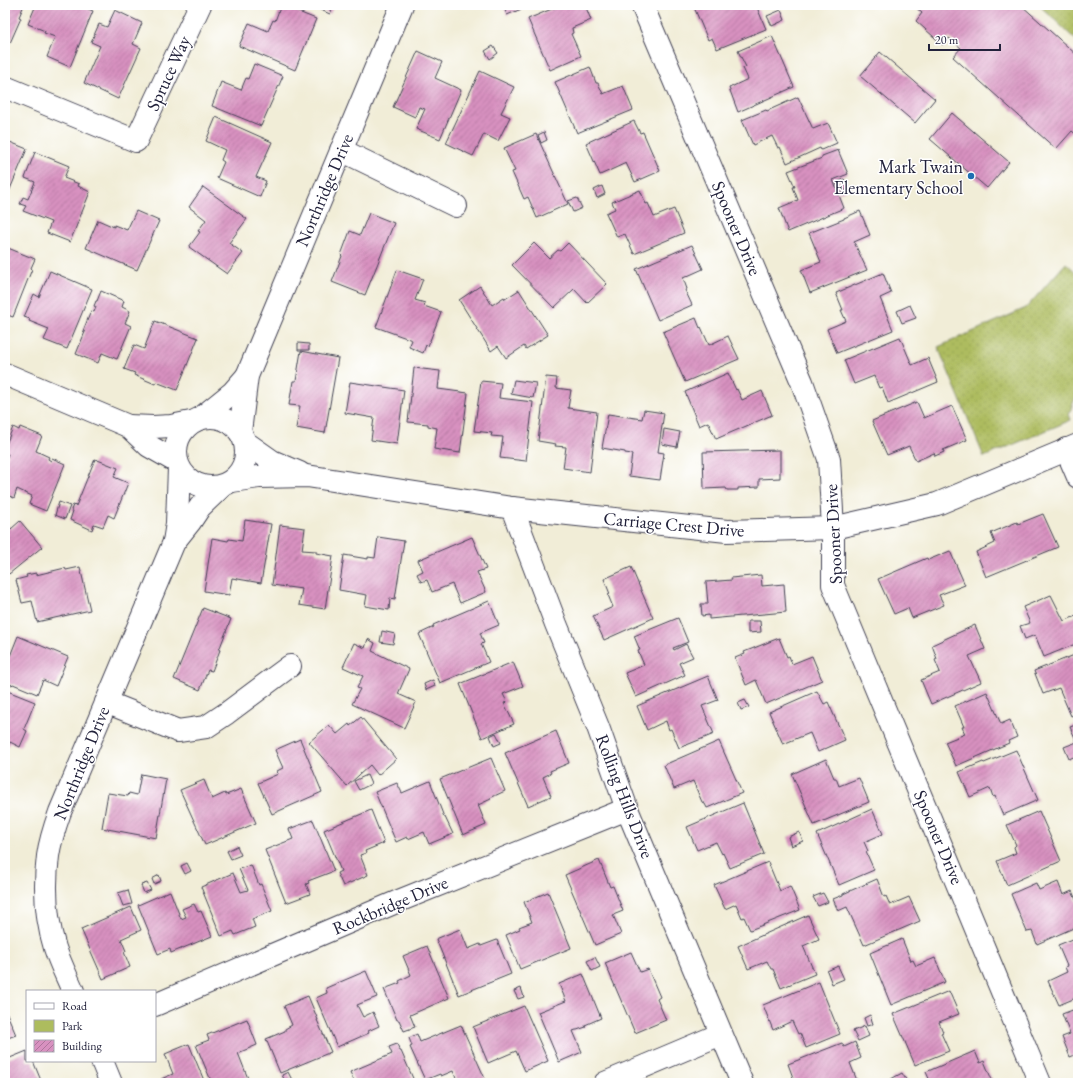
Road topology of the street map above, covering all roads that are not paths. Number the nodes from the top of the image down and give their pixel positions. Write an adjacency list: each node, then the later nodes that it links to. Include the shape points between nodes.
1 (200, 5): 4 (street, Spruce Way, via 136,141)
2 (402, 5): 5 (street, Northridge Drive)
3 (642, 5): 18 (street, Spooner Drive, via 802,382 829,459)
4 (5, 87)
5 (341, 150): 6 (street); 8 (street, Northridge Drive)
6 (456, 206)
7 (5, 374): 10 (street)
8 (247, 376): 9 (street, Northridge Drive, via 233,392); 11 (street, Northridge Drive)
9 (196, 420): 10 (street, via 171,426); 11 (street, via 213,416 224,419 233,424); 13 (street, via 184,428 179,436 175,453)
10 (128, 426): 13 (street, via 149,446)
11 (243, 437): 14 (street, Carriage Crest Drive, via 272,461); 16 (street, via 246,459 243,468)
12 (1072, 447): 15 (street); 18 (street, Carriage Crest Drive, via 938,504)
13 (178, 465): 16 (street, via 185,477 193,483 212,488); 19 (street, Northridge Drive)
14 (307, 476): 16 (street, Carriage Crest Drive, via 259,477); 17 (street, Carriage Crest Drive)
15 (1078, 477)
16 (227, 483): 19 (street, Northridge Drive, via 200,506)
17 (512, 508): 18 (street, Carriage Crest Drive, via 727,531); 22 (street, Rolling Hills Drive, via 598,727)
18 (833, 528): 30 (street, Spooner Drive, via 834,585)
19 (174, 542): 21 (street, Northridge Drive)
20 (290, 666): 21 (street, via 206,727 178,730)
21 (106, 702): 23 (street, Northridge Drive, via 60,812 48,856 46,900 49,924 55,948)
22 (627, 809): 24 (street, Rockbridge Drive, via 401,900); 25 (street, Rolling Hills Drive)
23 (73, 990)
24 (156, 1005)
25 (721, 1034): 28 (street); 29 (street, Rolling Hills Drive)
26 (102, 1062): 27 (street)
27 (111, 1083)
28 (605, 1083)
29 (742, 1083)
30 (1040, 1083)

